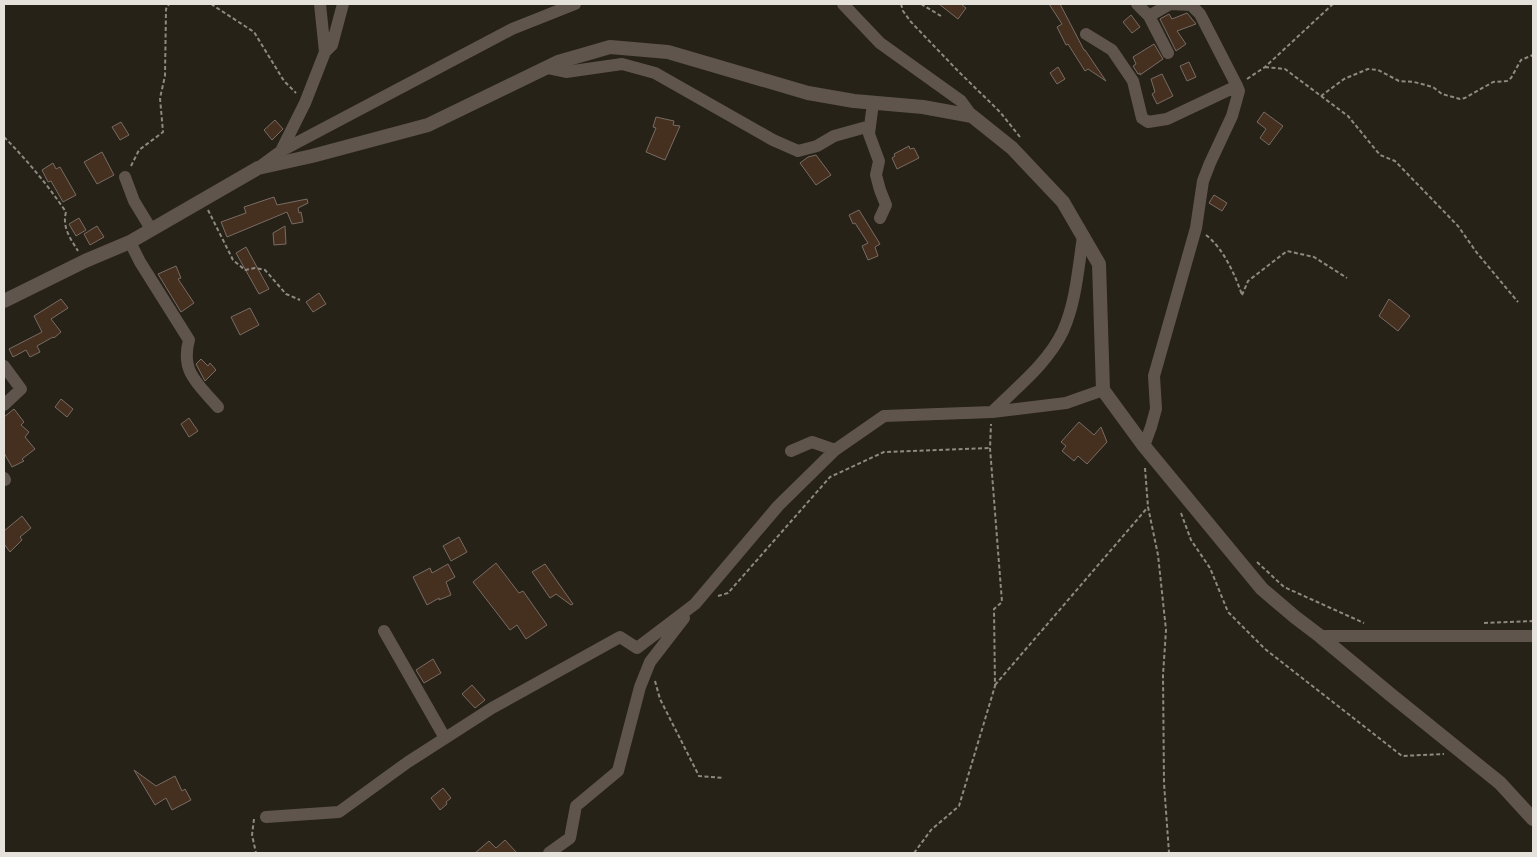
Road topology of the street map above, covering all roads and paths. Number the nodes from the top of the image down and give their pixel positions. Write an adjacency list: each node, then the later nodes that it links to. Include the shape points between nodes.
1 (169, 4): 29 (path, via 166,9 164,76 160,98 164,132 139,150)
2 (211, 4): 21 (path, via 254,32 284,81)
3 (320, 4): 14 (street)
4 (343, 4): 14 (street, via 332,45)
5 (574, 4): 27 (street, via 512,29)
6 (843, 4): 23 (street, via 880,43 961,102)
7 (901, 4): 26 (path, via 911,22 1000,112)
8 (921, 4): 11 (path)
9 (1137, 4): 12 (street)
10 (1333, 4): 17 (path)
11 (941, 16)
12 (1149, 16): 15 (street); 19 (street, via 1170,4 1191,5 1200,14)
13 (1086, 34): 19 (street, via 1112,50 1134,81 1142,118 1148,122 1167,119)
14 (325, 52): 21 (street)
15 (1168, 53)
16 (1533, 55): 20 (path, via 1521,60 1507,81 1493,82 1460,99 1442,94 1433,87 1399,81 1378,70 1368,69 1344,79)
17 (1265, 67): 19 (path); 20 (path, via 1285,69)
18 (547, 68): 22 (street, via 610,46 668,52 808,92); 24 (street, via 566,72 622,64 655,74 798,151); 28 (street, via 428,125)
19 (1237, 86): 32 (street, via 1239,91 1232,116 1203,181)
20 (1321, 96): 40 (path, via 1348,116 1380,156 1395,161 1458,226)
21 (306, 103): 27 (street)
22 (873, 103): 23 (street, via 923,107); 24 (street)
23 (972, 116): 34 (street, via 1012,148 1063,202)
24 (870, 126): 31 (street, via 869,134 879,161 876,175 886,205)
25 (4, 137): 36 (path, via 28,162 66,212 64,222 69,237)
26 (1023, 140)
27 (281, 151): 28 (street)
28 (258, 168): 30 (street)
29 (125, 177): 33 (street, via 134,201)
30 (203, 199): 33 (street); 38 (path, via 233,260 245,270 265,270 286,294)
31 (880, 218)
32 (1196, 228): 37 (path, via 1214,241 1242,295 1248,281 1287,251 1314,258); 46 (street, via 1154,376 1156,409)
33 (151, 229): 35 (street)
34 (1083, 237): 42 (street, via 1099,264); 45 (street, via 1074,300 1062,332 1043,361)
35 (130, 242): 36 (street); 44 (street, via 189,340 186,362 192,377)
36 (85, 261): 39 (street)
37 (1347, 278)
38 (300, 300)
39 (4, 301)
40 (1518, 302)
41 (4, 366): 43 (street, via 21,389)
42 (1103, 390): 45 (street, via 1066,403); 46 (street)
43 (4, 405)
44 (218, 407)
45 (992, 412): 47 (path); 48 (street, via 884,416)
46 (1144, 446): 51 (path); 52 (street)
47 (990, 448): 53 (path, via 884,452 830,477 728,593); 61 (path, via 1002,602 994,608)
48 (835, 450): 49 (street, via 812,442); 53 (street, via 778,506)
49 (791, 451)
50 (1179, 506): 63 (path, via 1191,540 1210,568 1228,612 1265,649 1402,756 1449,754)
51 (1148, 507): 61 (path); 70 (path, via 1158,555 1166,630 1164,783)
52 (1235, 557): 55 (path, via 1259,562 1284,587 1362,622); 58 (street, via 1262,589)
53 (694, 604): 60 (street); 62 (street, via 637,648 620,637 492,708)
54 (1533, 620): 56 (path)
55 (1371, 623)
56 (1478, 623)
57 (384, 631): 62 (street)
58 (1320, 636): 59 (street); 63 (street)
59 (1533, 636)
60 (650, 662): 64 (path, via 660,699 699,776); 68 (street, via 640,687 618,771 576,806 570,838)
61 (995, 686): 69 (path, via 959,806 931,830)
62 (446, 738): 65 (street, via 339,812)
63 (1461, 750): 66 (street, via 1500,783)
64 (724, 778)
65 (266, 817): 67 (path, via 253,820)
66 (1533, 819)
67 (256, 853)
68 (549, 853)
69 (914, 853)
70 (1169, 853)

